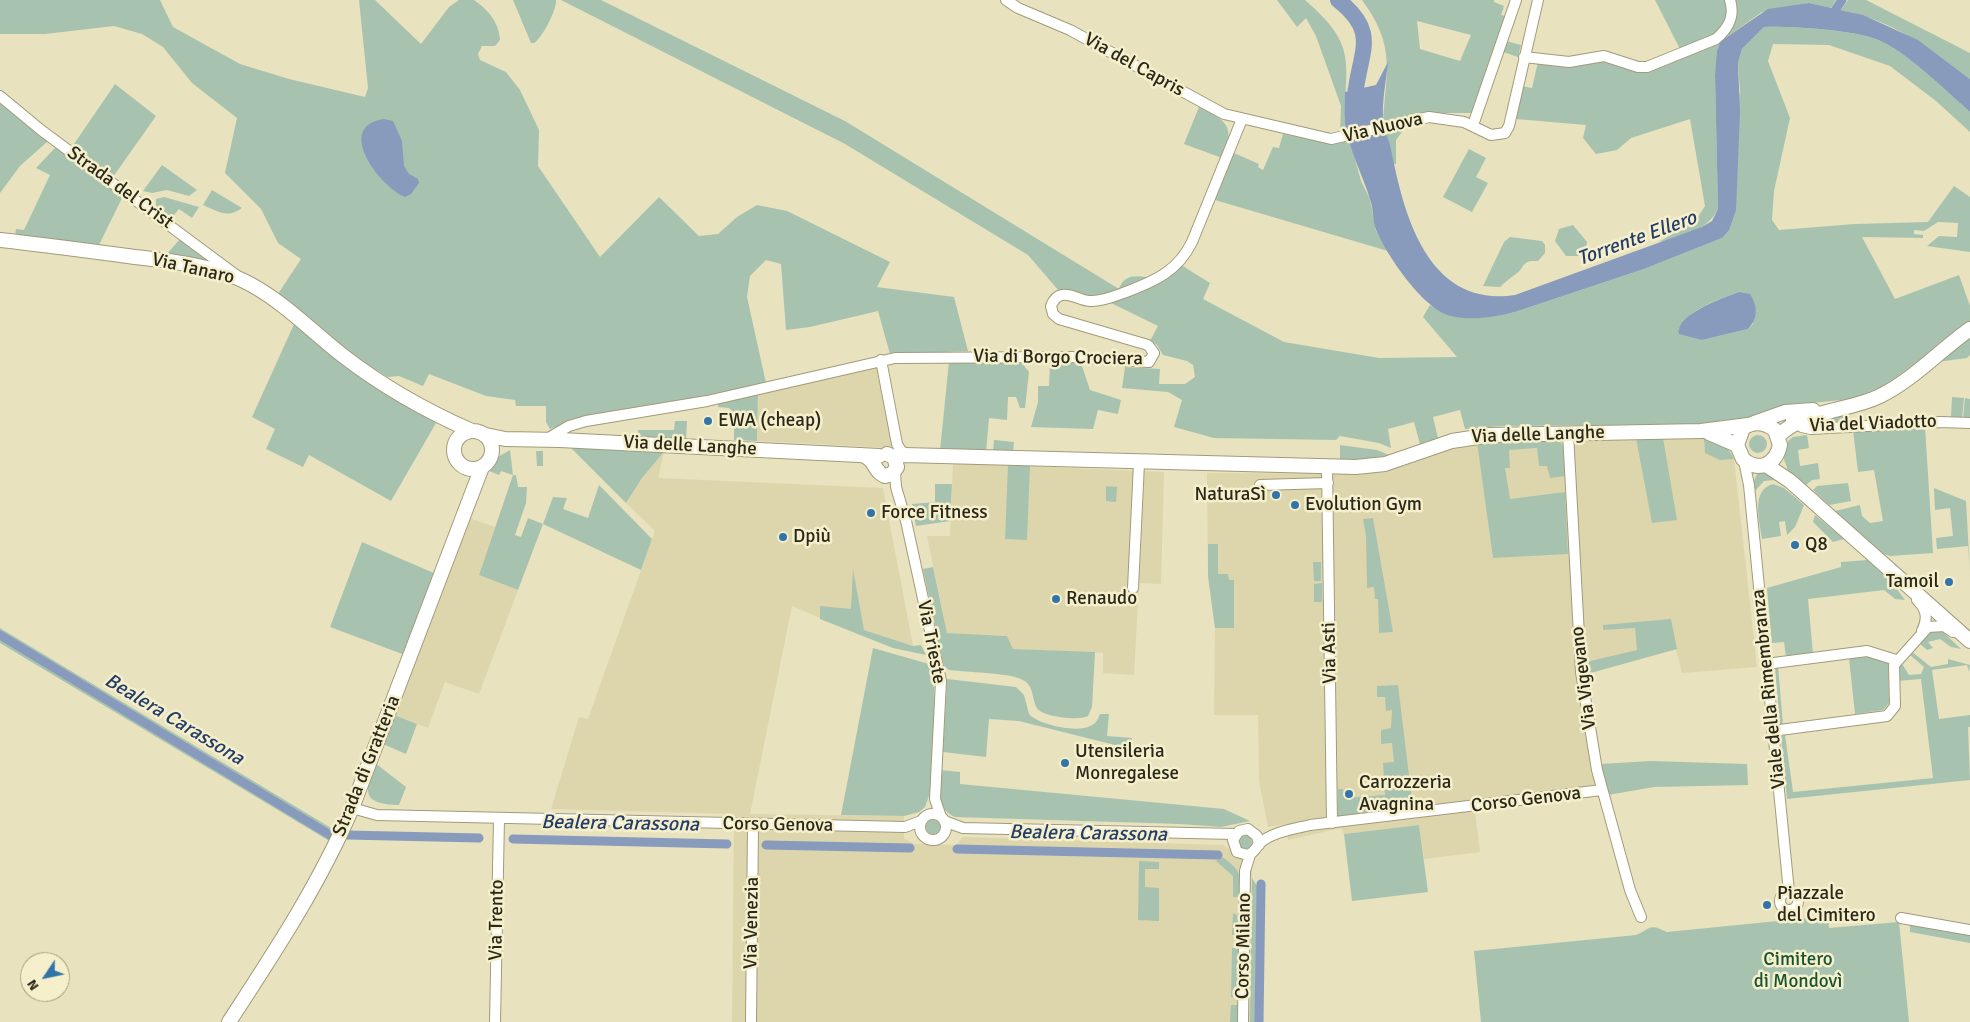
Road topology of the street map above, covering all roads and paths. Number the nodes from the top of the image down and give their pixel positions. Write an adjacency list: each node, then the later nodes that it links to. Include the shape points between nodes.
1 (1006, 0): 7 (street, Via del Capris, via 1070,30 1218,112)
2 (1516, 0): 8 (street)
3 (1538, 0): 5 (street, Via Nuova)
4 (1730, 0): 5 (street, via 1730,22 1716,39 1648,67 1604,56 1569,62)
5 (1524, 57): 8 (street, Via Nuova, via 1508,130 1496,136)
6 (0, 96): 10 (street, Strada del Crist)
7 (1242, 118): 8 (street, Via Nuova, via 1324,138 1345,137 1385,125 1434,117); 12 (street, Via di Borgo Crociera, via 1192,242 1173,269 1155,281 1104,300 1087,301 1063,295 1056,298 1052,306 1053,314 1059,319 1148,345 1154,354 1149,362 1072,357 941,356)
8 (1473, 126)
9 (0, 240): 10 (main road, Via Tanaro, via 177,263)
10 (241, 279): 15 (main road, Via Tanaro, via 282,304 363,370)
11 (1970, 329): 13 (main road, via 1889,391)
12 (881, 360): 25 (street, Via di Borgo Crociera, via 707,401 581,422); 31 (street, Via Trieste, via 901,451)
13 (1846, 408): 14 (main road, Via delle Langhe); 16 (main road)
14 (1780, 413): 16 (street, Via del Viadotto); 17 (main road, Via delle Langhe)
15 (434, 414): 19 (main road, Via Tanaro); 26 (main road, Via Tanaro, via 450,430)
16 (1795, 422): 18 (street, Via del Viadotto, via 1802,428 1940,422); 23 (main road)
17 (1751, 424): 20 (main road, Via delle Langhe); 23 (main road, via 1769,425); 27 (main road, via 1740,433)
18 (1970, 424)
19 (472, 431): 22 (main road, Via delle Langhe); 26 (main road, via 459,437)
20 (1701, 431): 21 (main road, Via delle Langhe); 27 (main road, Via delle Langhe)
21 (1568, 433): 34 (main road, Via delle Langhe, via 1491,434 1464,438 1385,464); 46 (street, Via Vigevano, via 1579,653 1591,741)
22 (486, 435): 24 (main road, Via delle Langhe); 28 (main road)
23 (1778, 436): 30 (main road, via 1780,445)
24 (522, 440): 25 (main road, Via delle Langhe); 28 (main road, Via delle Langhe, via 504,445)
25 (546, 440): 29 (main road, Via delle Langhe, via 858,454)
26 (456, 443): 35 (main road, via 456,458)
27 (1737, 445): 30 (main road, via 1739,455)
28 (492, 454): 33 (main road, Via delle Langhe)
29 (877, 460): 31 (main road, Via delle Langhe, via 889,454); 31 (main road, via 878,472)
30 (1761, 462): 39 (main road, via 1790,481); 44 (street, Viale della Rimembranza, via 1749,486)
31 (898, 463): 32 (main road, Via delle Langhe); 47 (street, Via Trieste, via 896,487 940,681)
32 (1139, 463): 34 (main road, Via delle Langhe); 40 (street)
33 (482, 467): 35 (main road); 38 (main road, Strada di Gratteria)
34 (1327, 467): 36 (street, Via Asti)
35 (468, 468): 38 (main road, Strada di Gratteria)
36 (1328, 483): 37 (street); 52 (street, Via Asti)
37 (1260, 485)
38 (472, 493): 48 (main road, Strada di Gratteria)
39 (1909, 586): 41 (street, via 1925,611); 42 (main road)
40 (1133, 588)
41 (1922, 631): 42 (street, via 1932,625 1940,625); 43 (street)
42 (1968, 639)
43 (1896, 660): 44 (street, via 1867,651); 45 (street, via 1893,669 1895,706 1887,716)
44 (1766, 664): 45 (street, Viale della Rimembranza)
45 (1772, 731): 63 (street, Viale della Rimembranza)
46 (1602, 790): 52 (street, Corso Genova); 64 (street, Via Vigevano, via 1630,890)
47 (935, 799): 50 (street, Via Trieste); 51 (street, Via Trieste)
48 (352, 808): 49 (street, Corso Genova, via 373,815); 67 (main road, Strada di Gratteria, via 311,894)
49 (499, 819): 53 (street, Corso Genova); 68 (street, Via Trento)
50 (923, 819): 51 (street, Corso Genova, via 935,814); 54 (street, Corso Genova); 57 (street)
51 (943, 819): 55 (street, Corso Genova); 58 (street, via 946,830)
52 (1332, 823): 59 (street, Corso Genova, via 1297,828)
53 (752, 825): 54 (street, Corso Genova); 69 (street, Via Venezia)
54 (905, 827): 57 (street, Corso Genova)
55 (963, 828): 58 (street, Corso Genova); 60 (street, Corso Genova, via 1218,835)
56 (1254, 832): 59 (street); 60 (street, via 1243,829); 61 (street)
57 (921, 834): 58 (street, Corso Genova, via 932,840)
58 (943, 835)
59 (1272, 836): 61 (street, Corso Genova)
60 (1234, 839): 62 (street, Corso Genova)
61 (1259, 844): 62 (street, Corso Genova)
62 (1246, 855): 70 (street, Corso Milano)
63 (1789, 892)
64 (1641, 917)
65 (1901, 918): 66 (street)
66 (1970, 930)
67 (228, 1022)
68 (494, 1022)
69 (751, 1022)
70 (1243, 1022)

